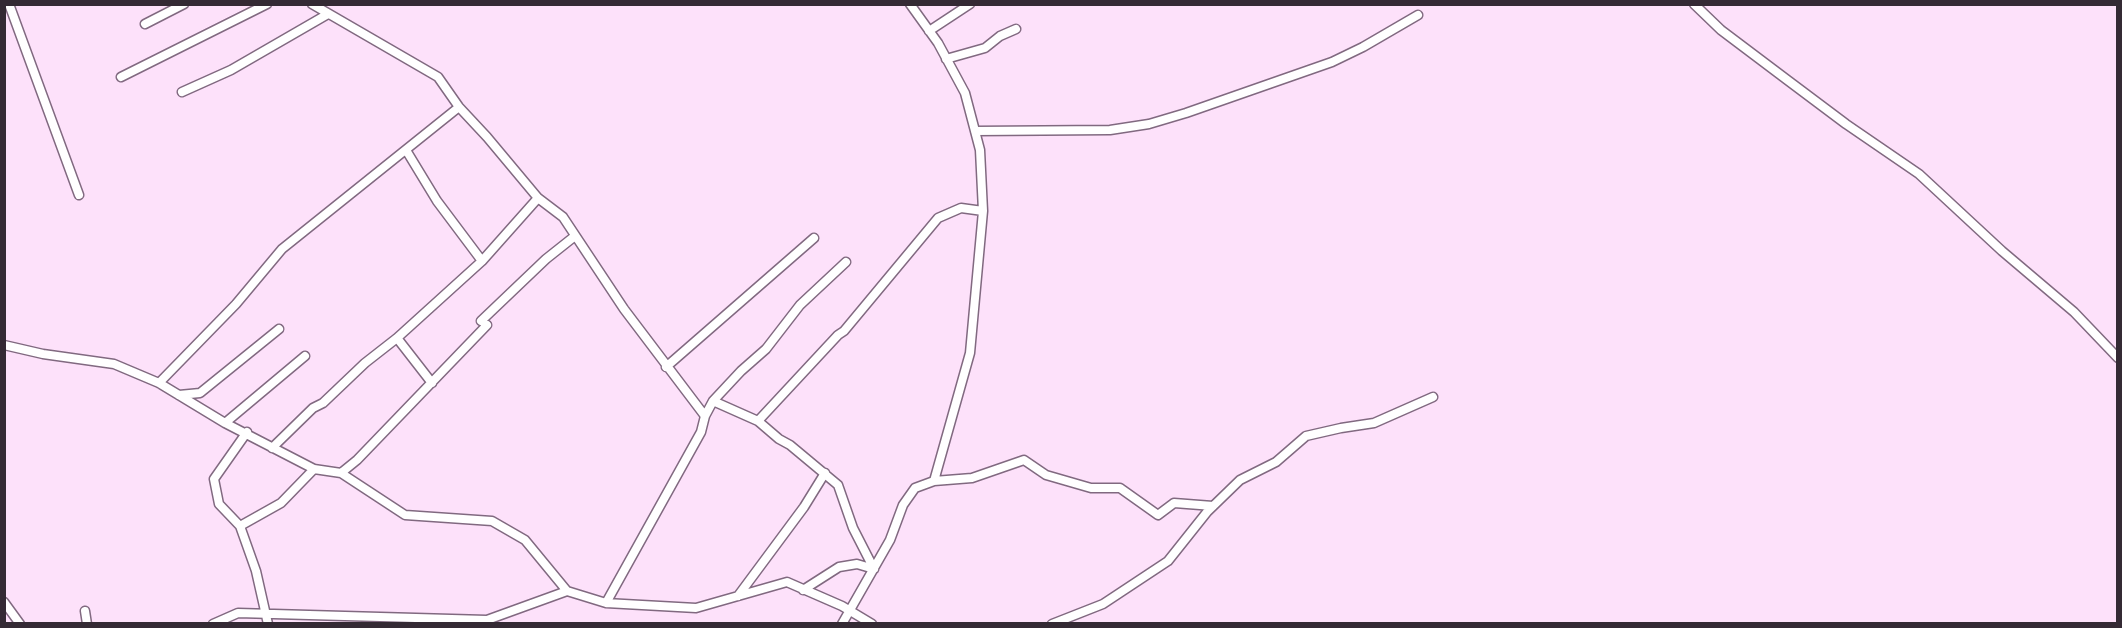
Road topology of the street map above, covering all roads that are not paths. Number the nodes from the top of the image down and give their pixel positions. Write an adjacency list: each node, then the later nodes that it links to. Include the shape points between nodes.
1 (9, 4): 19 (street)
2 (184, 4): 10 (street)
3 (267, 4): 14 (street)
4 (312, 4): 8 (street)
5 (910, 4): 12 (street)
6 (970, 4): 12 (street)
7 (1694, 4): 30 (street, via 1721,30 1919,174 2074,312)
8 (328, 14): 15 (street, via 231,70); 16 (street, via 438,77)
9 (1418, 15): 17 (street, via 1332,62 1149,124 1110,130)
10 (145, 24)
11 (1016, 29): 13 (street, via 985,48)
12 (929, 31): 13 (street)
13 (946, 59): 17 (street, via 965,93)
14 (121, 77)
15 (182, 92)
16 (459, 107): 18 (street); 20 (street)
17 (975, 131): 21 (street, via 980,150)
18 (406, 150): 24 (street, via 437,201); 32 (street, via 282,249 236,304)
19 (79, 195)
20 (538, 198): 22 (street, via 563,217); 24 (street)
21 (983, 211): 38 (street, via 961,208 938,218 844,331); 45 (street, via 970,354)
22 (575, 236): 31 (street); 33 (street, via 546,259)
23 (814, 238): 31 (street)
24 (482, 261): 27 (street)
25 (846, 262): 36 (street, via 800,305 766,349)
26 (279, 329): 34 (street, via 200,393)
27 (397, 338): 33 (street); 41 (street)
28 (4, 345): 32 (street, via 114,364)
29 (305, 356): 39 (street)
30 (2118, 358)
31 (666, 367): 37 (street)
32 (159, 383): 34 (street)
33 (432, 383): 43 (street)
34 (179, 395): 39 (street)
35 (1433, 397): 46 (street, via 1374,423 1306,436 1276,462 1240,480)
36 (713, 401): 37 (street); 38 (street)
37 (705, 416): 53 (street, via 701,432)
38 (758, 420): 44 (street)
39 (225, 423): 40 (street)
40 (247, 432): 41 (street); 47 (street, via 214,479 219,504)
41 (272, 448): 42 (street)
42 (314, 469): 43 (street); 47 (street, via 281,504)
43 (341, 473): 50 (street, via 405,515 492,521 525,540)
44 (825, 473): 48 (street, via 838,485); 51 (street)
45 (934, 481): 46 (street, via 972,477 1024,460 1046,475 1091,488 1120,488 1158,515 1174,502); 48 (street, via 915,488 903,505)
46 (1213, 506): 64 (street, via 1168,561 1103,604)
47 (240, 526): 57 (street)
48 (874, 569): 49 (street, via 857,564 839,567); 55 (street)
49 (803, 590): 51 (street, via 787,582); 55 (street)
50 (567, 591): 53 (street); 56 (street)
51 (737, 597): 53 (street, via 696,608)
52 (4, 602): 58 (street)
53 (606, 603)
54 (85, 611): 59 (street)
55 (850, 611): 62 (street); 63 (street)
56 (506, 613): 57 (street, via 487,620); 61 (street)
57 (268, 619): 60 (street, via 238,613)
58 (20, 624)
59 (87, 624)
60 (213, 624)
61 (506, 624)
62 (842, 624)
63 (872, 624)
64 (1052, 624)

